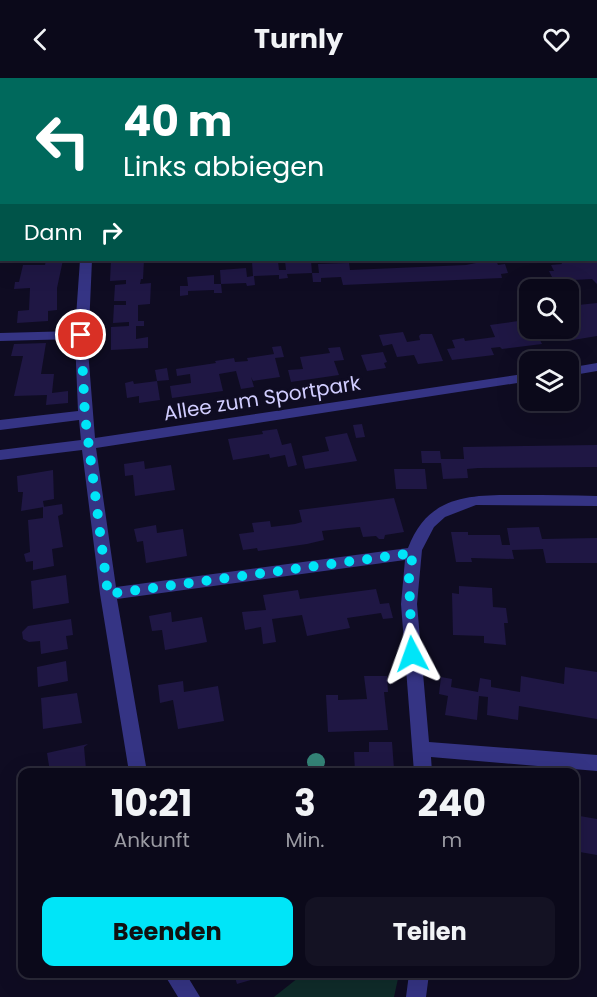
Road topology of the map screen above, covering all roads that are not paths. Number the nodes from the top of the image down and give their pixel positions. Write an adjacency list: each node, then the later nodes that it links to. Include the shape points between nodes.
1 (86, 261): 2 (street)
2 (81, 335): 3 (street); 7 (street)
3 (0, 337)
4 (597, 367): 5 (street)
5 (579, 370)
6 (519, 379): 9 (street, Allee zum Sportpark)
7 (85, 416): 8 (street); 9 (street)
8 (0, 425)
9 (88, 444): 10 (street, Allee zum Sportpark); 13 (street)
10 (0, 454)
11 (597, 501): 12 (street, via 476,500 456,504 425,526)
12 (413, 553): 13 (street); 14 (street, via 409,604)
13 (108, 594): 16 (street)
14 (422, 749): 15 (street); 17 (street)
15 (597, 763)
16 (137, 768)
17 (423, 768)
18 (177, 978): 20 (street)
19 (419, 978): 21 (street)
20 (190, 997)
21 (416, 997)

